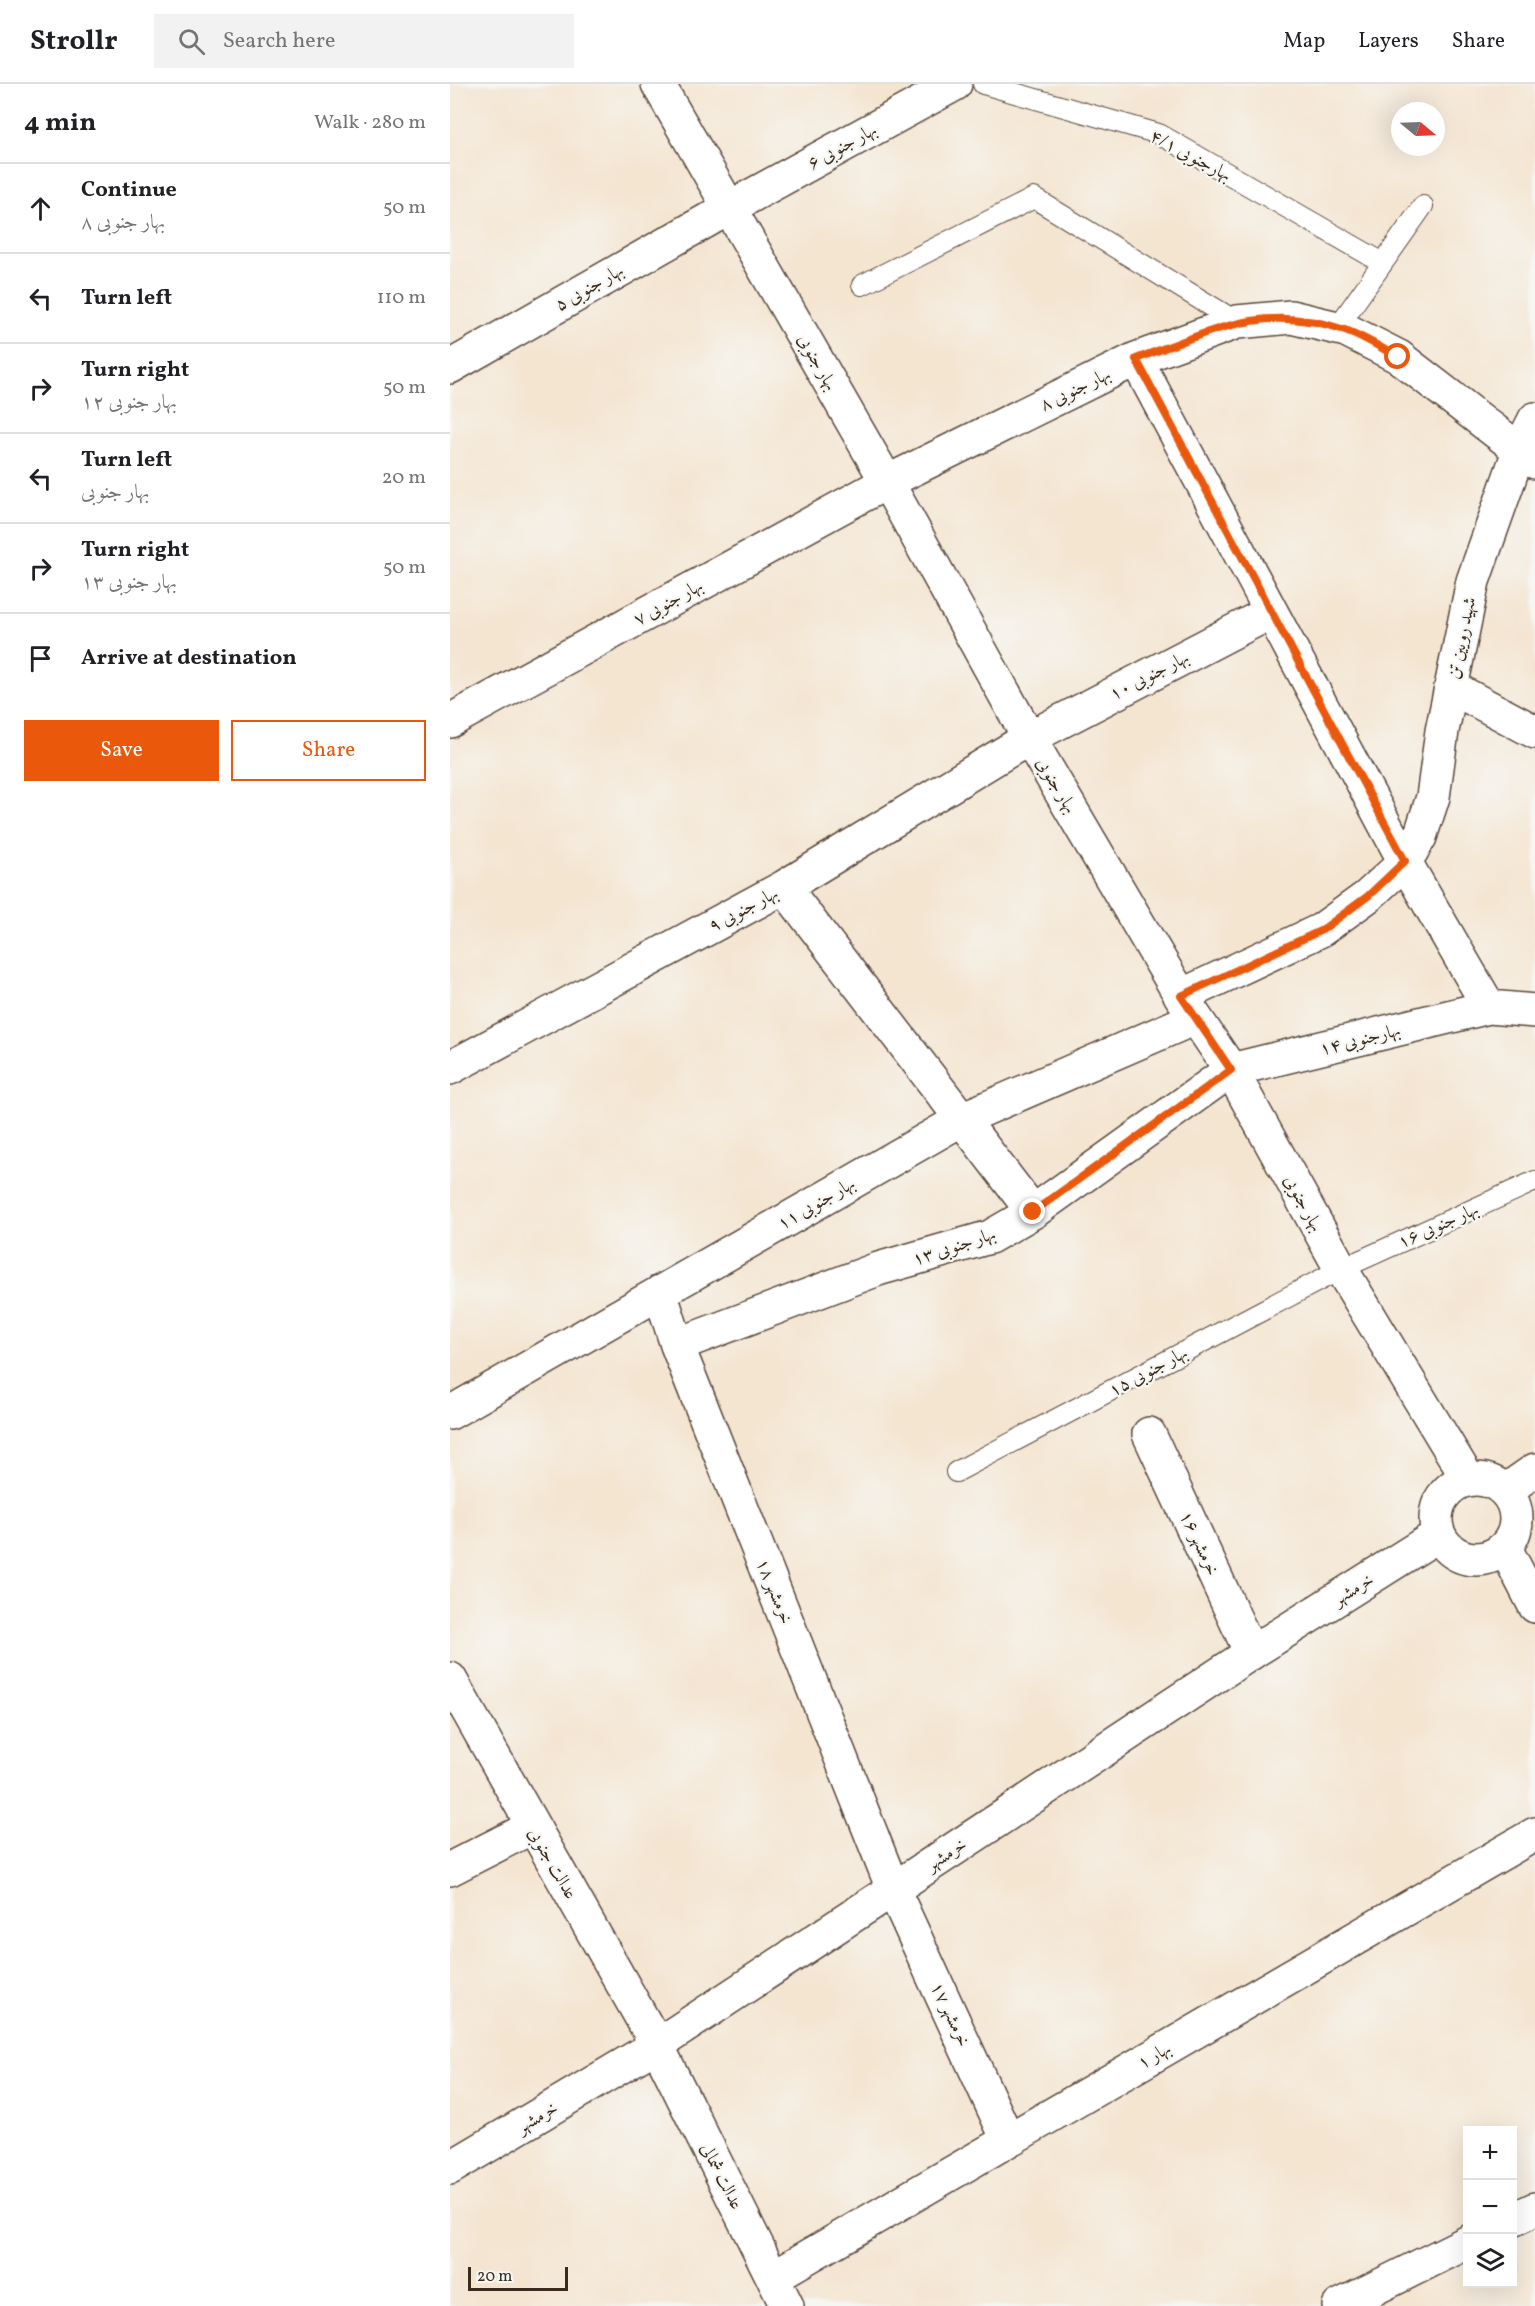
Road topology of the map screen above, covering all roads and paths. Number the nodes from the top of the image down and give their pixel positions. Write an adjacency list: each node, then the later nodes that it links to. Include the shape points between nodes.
1 (658, 84): 5 (street, بهار جنوبی)
2 (955, 84): 5 (street, بهار جنوبی ۶)
3 (983, 84): 6 (lane, بهارجنوبی ۴/۱, via 1159,134)
4 (1423, 206): 6 (lane)
5 (729, 208): 11 (street, بهار جنوبی ۵); 14 (street, بهار جنوبی)
6 (1383, 263): 9 (lane)
7 (862, 285): 8 (lane, via 1034,198)
8 (1237, 321): 9 (street, بهار جنوبی ۸, via 1291,317); 10 (street, بهار جنوبی ۸)
9 (1337, 328): 13 (street, بهار جنوبی ۸, via 1398,357)
10 (1136, 359): 14 (street, بهار جنوبی ۸); 15 (street)
11 (450, 366)
12 (1535, 419): 13 (street, شهید رویین تن)
13 (1527, 456): 16 (street, شهید رویین تن, via 1473,581)
14 (887, 482): 17 (street, بهار جنوبی ۷); 19 (street, بهار جنوبی)
15 (1269, 613): 19 (street, بهار جنوبی ۱۰); 20 (street)
16 (1451, 687): 18 (street); 20 (street, شهید رویین تن, via 1433,797 1420,837)
17 (450, 721)
18 (1535, 732)
19 (1029, 738): 21 (street, بهار جنوبی ۹); 22 (street, بهار جنوبی)
20 (1405, 861): 22 (street, شهید رویین تن, via 1368,896 1322,930); 23 (street)
21 (784, 887): 25 (street, بهار جنوبی ۹); 27 (street)
22 (1188, 1007): 26 (street, بهار جنوبی); 27 (street, بهار جنوبی ۱۱)
23 (1489, 1007): 24 (street, بهارجنوبی ۱۴); 26 (street, بهارجنوبی ۱۴)
24 (1535, 1011)
25 (450, 1068)
26 (1231, 1070): 29 (street, بهار جنوبی ۱۳); 30 (street, بهار جنوبی)
27 (964, 1118): 29 (street); 31 (street, بهار جنوبی ۱۱)
28 (1535, 1181): 30 (lane, بهار جنوبی ۱۶)
29 (1033, 1212): 32 (street, بهار جنوبی ۱۳, via 990,1237 878,1269)
30 (1341, 1269): 36 (lane, بهار جنوبی ۱۵); 37 (street, بهار جنوبی)
31 (660, 1292): 32 (street, خرمشهر ۱۸); 33 (street, بهار جنوبی ۱۱)
32 (677, 1345): 47 (street, خرمشهر ۱۸)
33 (450, 1413)
34 (1149, 1434): 42 (street, خرمشهر ۱۶)
35 (1535, 1470): 38 (street)
36 (956, 1472)
37 (1468, 1479): 38 (street, via 1494,1483); 39 (street, via 1452,1487 1440,1500 1435,1518)
38 (1505, 1491): 40 (street, via 1516,1519)
39 (1438, 1535): 40 (street, via 1460,1557 1492,1557); 42 (street, خرمشهر)
40 (1505, 1548): 41 (street)
41 (1535, 1606)
42 (1251, 1653): 47 (street, خرمشهر)
43 (450, 1679): 44 (street, عدالت جنوبی)
44 (532, 1827): 46 (street); 48 (street, عدالت جنوبی)
45 (1535, 1833): 49 (street, بهار ۱)
46 (450, 1869)
47 (893, 1889): 48 (street, خرمشهر); 49 (street, خرمشهر ۱۷)
48 (657, 2045): 50 (street, خرمشهر); 54 (street, عدالت شمالی)
49 (1008, 2140): 54 (street, بهار ۱)
50 (450, 2168)
51 (1535, 2209): 52 (street)
52 (1517, 2218)
53 (1463, 2244): 55 (street)
54 (780, 2292)
55 (1339, 2306)

